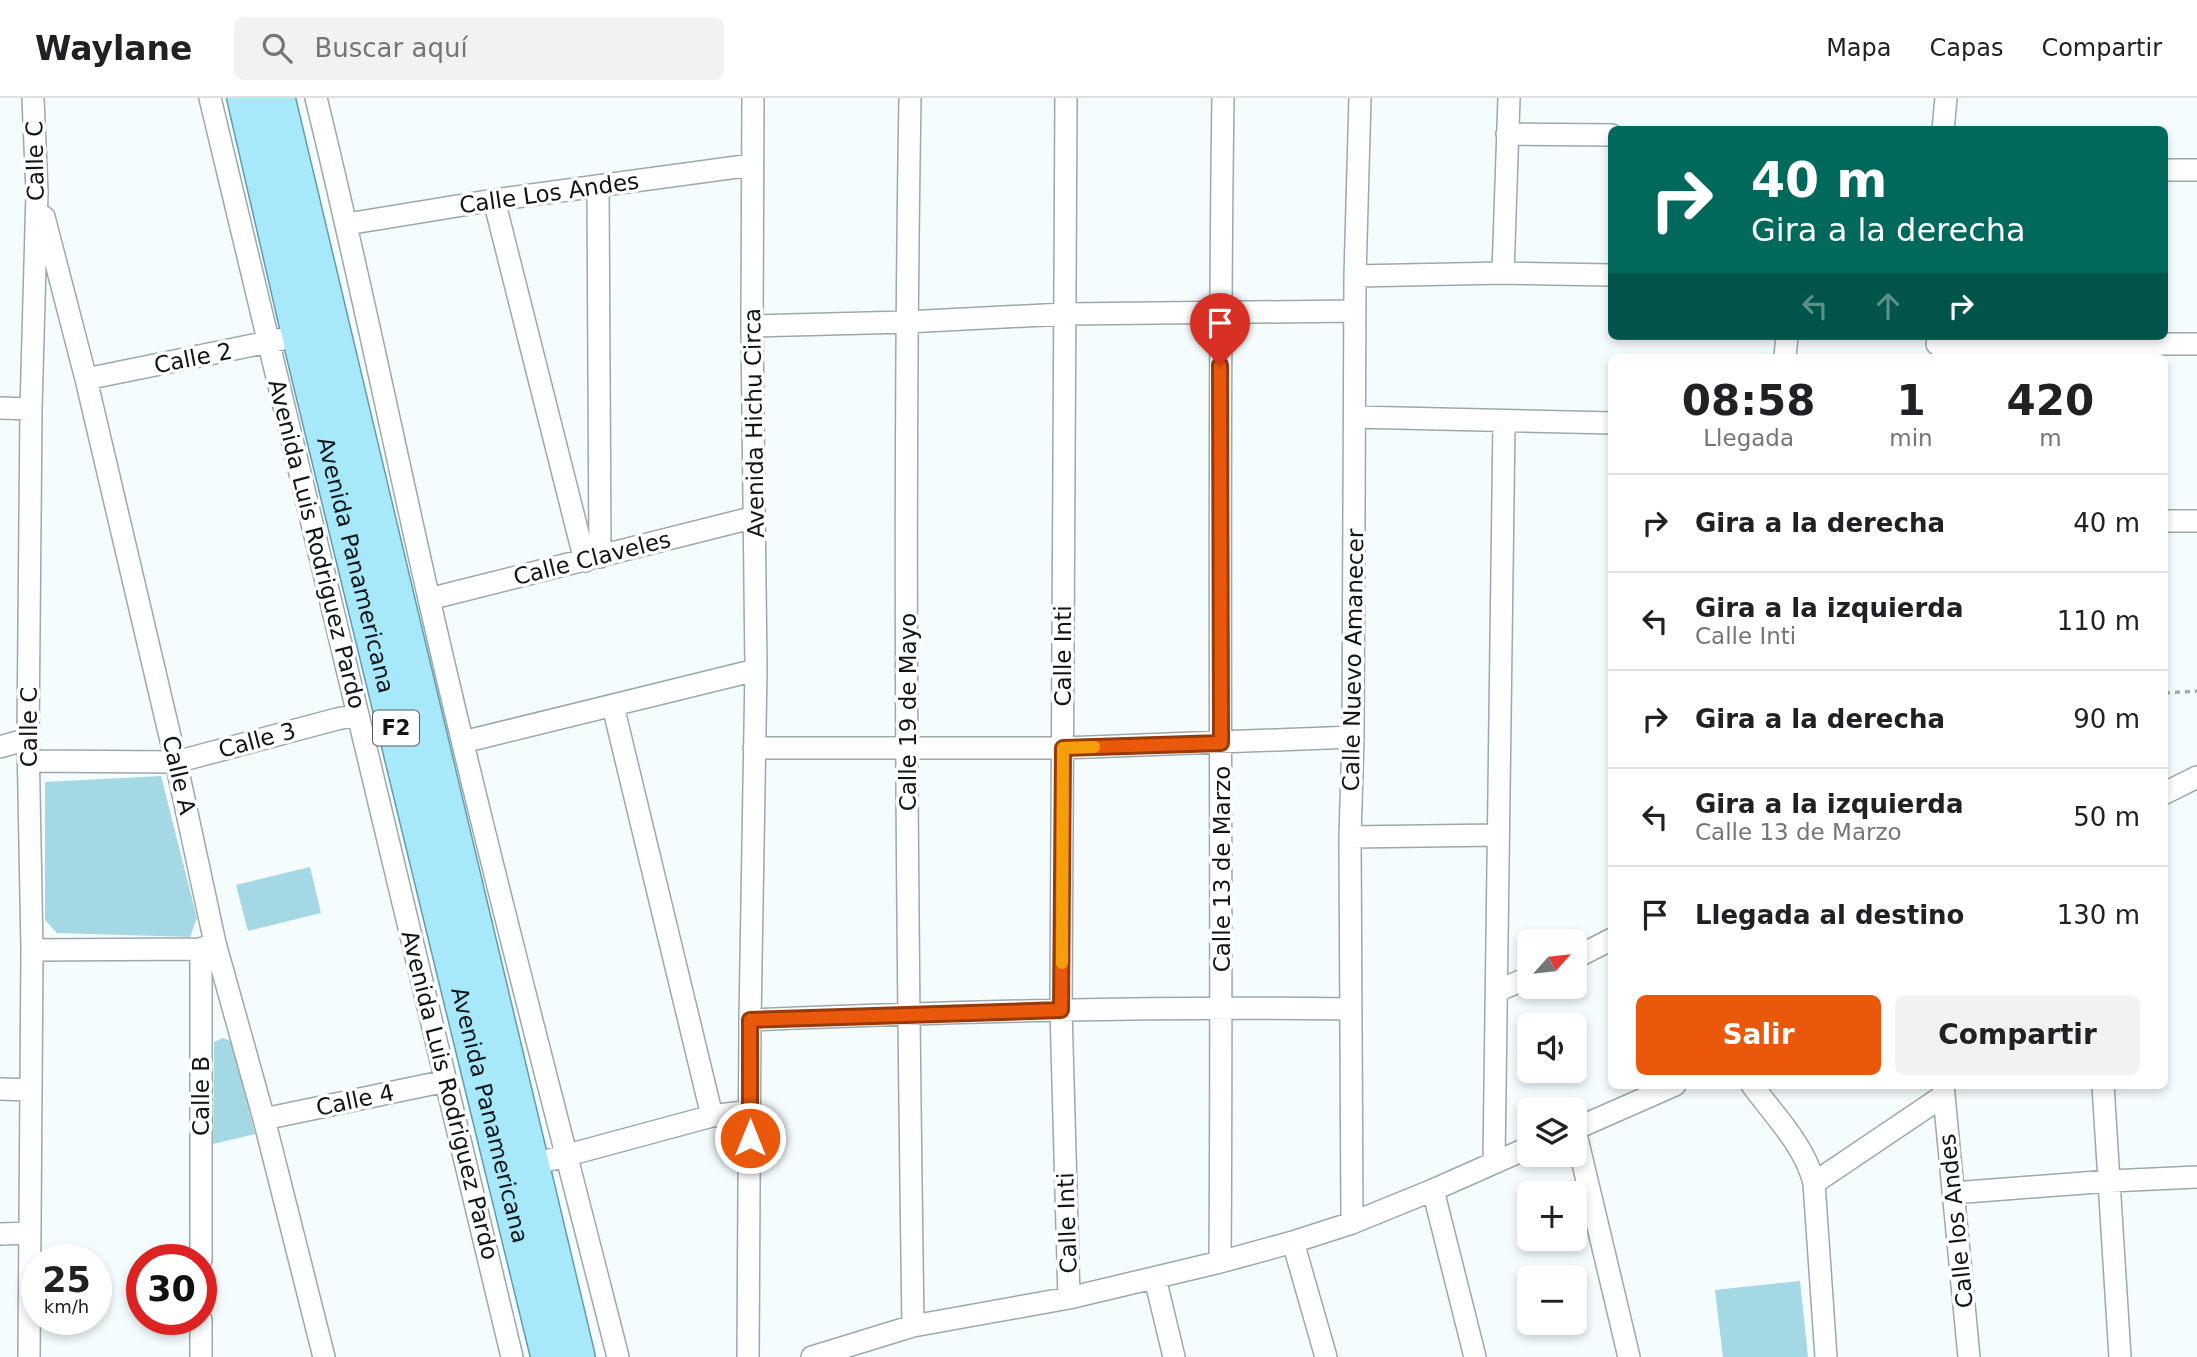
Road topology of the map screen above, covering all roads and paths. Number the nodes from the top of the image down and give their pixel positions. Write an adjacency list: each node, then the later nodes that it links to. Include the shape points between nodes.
1 (33, 98): 20 (street, Calle C)
2 (210, 98): 31 (street, Avenida Luis Rodriguez Pardo)
3 (245, 98): 31 (highway, Avenida Panamericana / F2)
4 (277, 98): 89 (highway, Avenida Panamericana / F2)
5 (316, 98): 22 (street)
6 (753, 98): 16 (street, Avenida Hichu Circa)
7 (910, 98): 29 (street, Calle 19 de Mayo)
8 (1066, 98): 28 (street, Calle Inti)
9 (1223, 98): 26 (street, Calle 13 de Marzo)
10 (1360, 98): 25 (street, Calle Nuevo Amanecer)
11 (1509, 98): 14 (street)
12 (1946, 98): 13 (street)
13 (1944, 126)
14 (1507, 134): 15 (street); 23 (street)
15 (1608, 135)
16 (752, 165): 19 (street, Calle Los Andes); 30 (street, Avenida Hichu Circa)
17 (2168, 170): 18 (street)
18 (2197, 170)
19 (598, 186): 21 (street, Calle Los Andes); 43 (street)
20 (37, 192): 34 (street, Calle A); 36 (street, Calle C)
21 (494, 200): 22 (street, Calle Los Andes); 43 (street)
22 (347, 224): 44 (street)
23 (1503, 273): 24 (street); 25 (street)
24 (1608, 275)
25 (1355, 276): 27 (street, Calle Nuevo Amanecer)
26 (1219, 311): 27 (street); 28 (street); 53 (street, Calle 13 de Marzo)
27 (1355, 311): 37 (street, Calle Nuevo Amanecer)
28 (1064, 314): 29 (street); 56 (street, Calle Inti)
29 (906, 322): 30 (street); 57 (street, Calle 19 de Mayo)
30 (752, 327): 40 (street, Avenida Hichu Circa)
31 (285, 339): 34 (street, Calle 2); 49 (street, Avenida Luis Rodriguez Pardo); 110 (highway, Avenida Panamericana / F2)
32 (2197, 344): 33 (street)
33 (1936, 346)
34 (86, 379): 59 (street, Calle A)
35 (0, 408): 36 (street)
36 (31, 409): 51 (street, Calle C)
37 (1355, 417): 38 (street); 50 (street, Calle Nuevo Amanecer)
38 (1504, 421): 39 (street); 62 (street)
39 (1608, 423)
40 (755, 517): 43 (street, Calle Claveles); 45 (street, Avenida Hichu Circa)
41 (2168, 521): 42 (street)
42 (2197, 521)
43 (593, 559): 44 (street, Calle Claveles)
44 (429, 599): 52 (street)
45 (756, 670): 48 (street); 55 (street, Avenida Hichu Circa)
46 (2197, 691): 47 (path)
47 (2168, 693)
48 (613, 706): 52 (street); 83 (street)
49 (358, 715): 59 (street, Calle 3); 75 (street, Avenida Luis Rodriguez Pardo)
50 (1353, 737): 53 (street); 63 (street, Calle Nuevo Amanecer)
51 (28, 739): 54 (street); 58 (street, Calle C)
52 (463, 741): 87 (street)
53 (1221, 743): 56 (street); 70 (street, Calle 13 de Marzo)
54 (0, 747)
55 (754, 748): 57 (street); 74 (street, Avenida Hichu Circa)
56 (1063, 748): 57 (street); 72 (street, Calle Inti)
57 (908, 749): 73 (street, Calle 19 de Mayo)
58 (29, 761): 59 (street, Calle 3); 66 (street, Calle C)
59 (176, 762): 65 (street, Calle A)
60 (2197, 777): 61 (street)
61 (2168, 792)
62 (1497, 835): 63 (street); 69 (street)
63 (1350, 837): 71 (street, Calle Nuevo Amanecer)
64 (1608, 941): 67 (street)
65 (208, 946): 66 (street); 84 (street, Calle A); 100 (street, Calle B)
66 (32, 950): 80 (street, Calle C)
67 (1587, 952)
68 (1517, 983): 69 (street)
69 (1497, 991): 88 (street)
70 (1222, 1007): 71 (street); 72 (street); 101 (street, Calle 13 de Marzo)
71 (1350, 1009): 96 (street, Calle Nuevo Amanecer)
72 (1061, 1010): 73 (street); 103 (street, Calle Inti)
73 (908, 1014): 74 (street); 104 (street, Calle 19 de Mayo)
74 (750, 1020): 82 (street, Avenida Hichu Circa)
75 (446, 1081): 84 (street, Calle 4); 109 (street, Avenida Luis Rodriguez Pardo)
76 (0, 1089): 80 (street)
77 (1666, 1089): 85 (street)
78 (1755, 1089): 93 (street, via 1802,1153)
79 (2103, 1089): 92 (street)
80 (31, 1090): 97 (street, Calle C)
81 (1943, 1091): 93 (street); 95 (street, Calle los Andes)
82 (750, 1111): 83 (street); 113 (street, Avenida Hichu Circa)
83 (712, 1116): 87 (street)
84 (264, 1119): 108 (street, Calle A)
85 (1587, 1124)
86 (1517, 1152): 88 (street)
87 (567, 1155): 89 (street); 112 (street)
88 (1494, 1162): 94 (street)
89 (531, 1165): 111 (highway, Avenida Panamericana / F2)
90 (1584, 1167): 118 (street)
91 (2197, 1177): 92 (street)
92 (2110, 1181): 95 (street); 121 (street)
93 (1814, 1183): 119 (street)
94 (1433, 1190): 96 (street); 117 (street)
95 (1953, 1193): 120 (street, Calle los Andes)
96 (1352, 1223): 99 (street)
97 (30, 1233): 98 (street); 106 (street, Calle C)
98 (0, 1234)
99 (1293, 1242): 101 (street); 116 (street)
100 (201, 1244)
101 (1220, 1262): 102 (street)
102 (1155, 1278): 103 (street); 115 (street)
103 (1069, 1298): 104 (street)
104 (913, 1326): 114 (street)
105 (201, 1335): 107 (street)
106 (29, 1357)
107 (201, 1357)
108 (324, 1357)
109 (512, 1357)
110 (549, 1357)
111 (577, 1357)
112 (618, 1357)
113 (748, 1357)
114 (812, 1357)
115 (1174, 1357)
116 (1326, 1357)
117 (1475, 1357)
118 (1629, 1357)
119 (1826, 1357)
120 (1969, 1357)
121 (2120, 1357)

